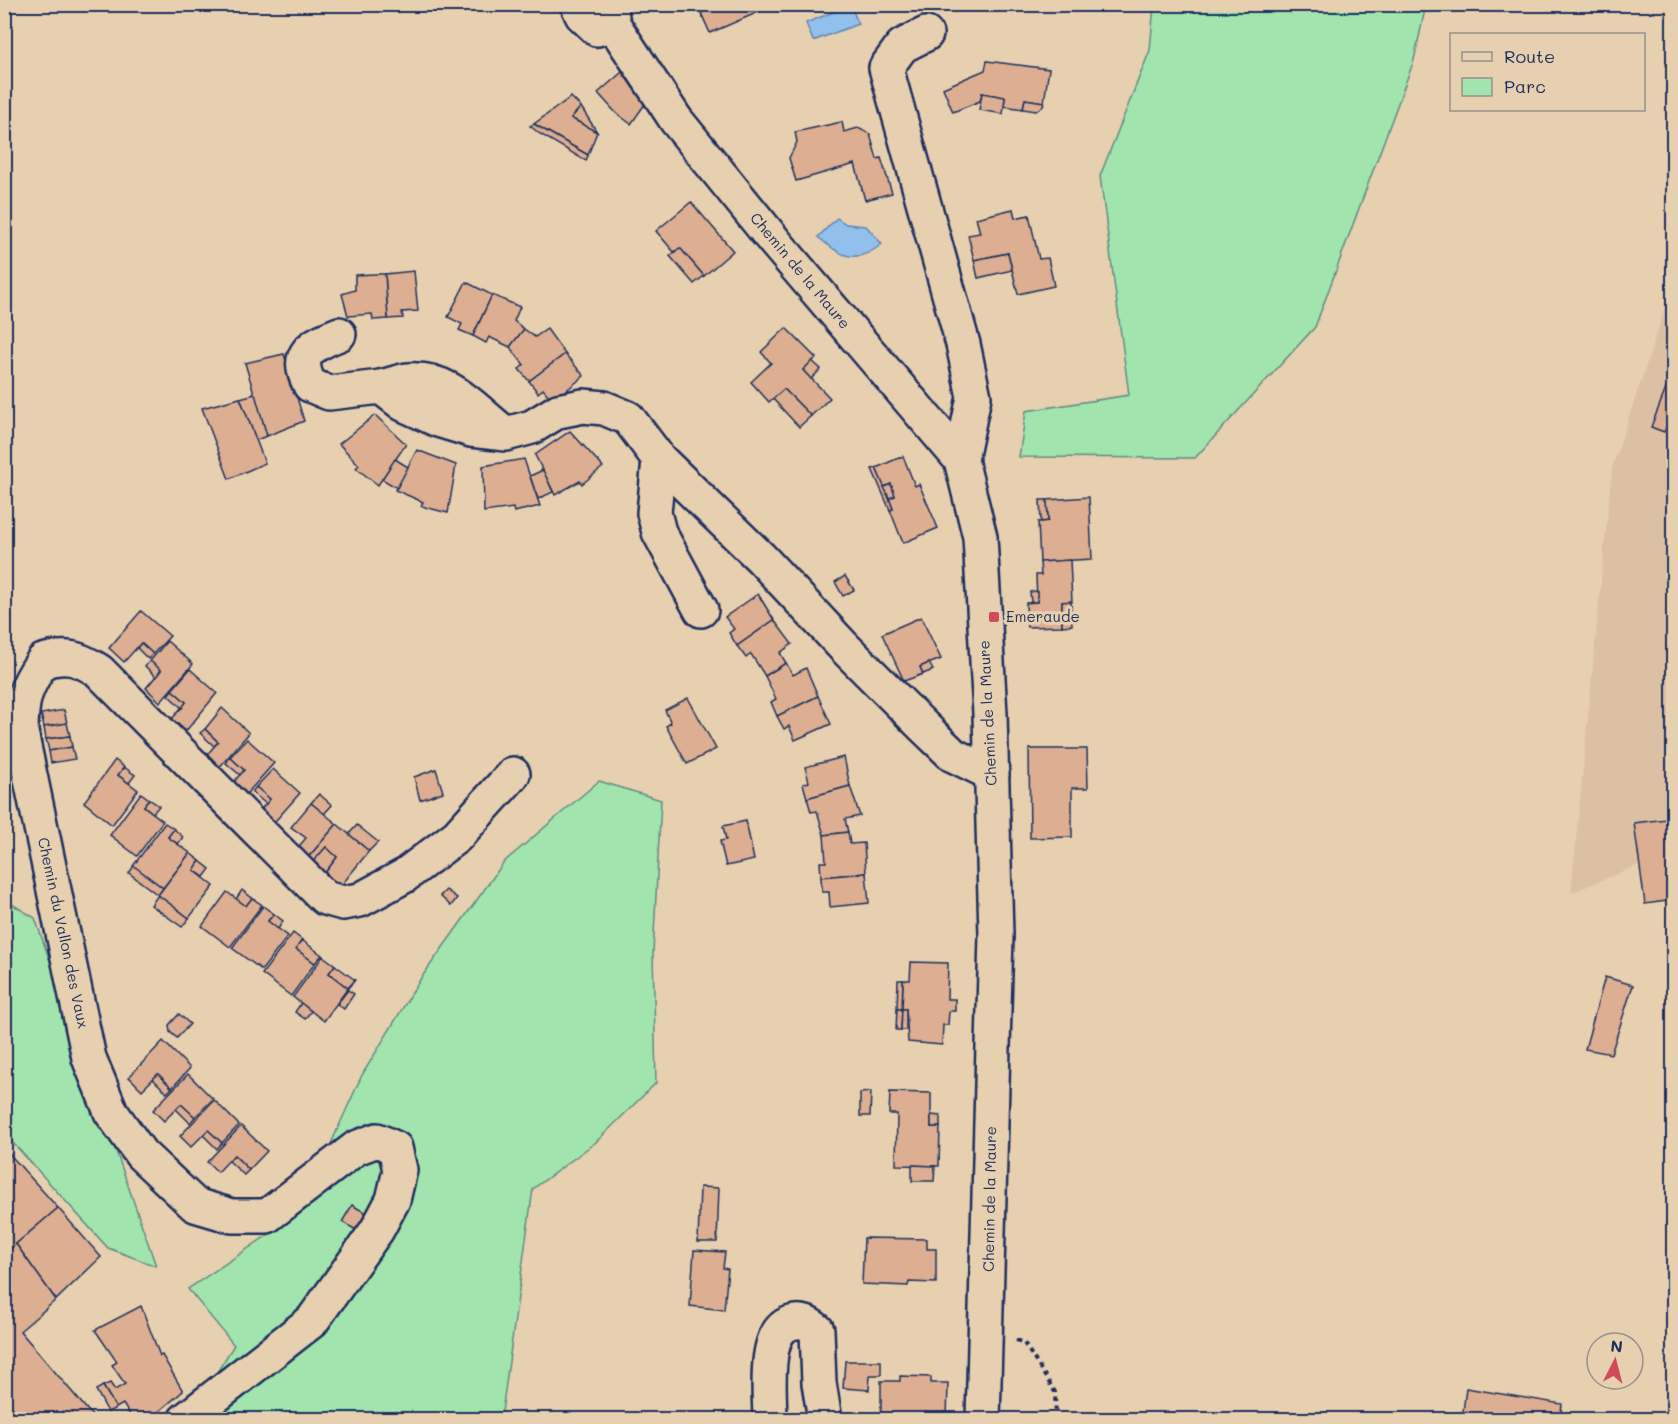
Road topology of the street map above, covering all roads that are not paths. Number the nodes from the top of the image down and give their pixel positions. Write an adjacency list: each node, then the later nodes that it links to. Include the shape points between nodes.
1 (577, 4): 2 (street, Chemin de la Maure, via 597,29)
2 (611, 14): 6 (street, Chemin de la Maure, via 676,120)
3 (926, 34): 6 (street, via 902,46 886,68 963,344 974,397)
4 (339, 334): 5 (street, via 314,344 304,356 303,372 310,386 329,393 381,387 403,404 438,420 471,430 506,434 532,427 558,411 583,406 604,408 628,418)
5 (659, 459): 7 (street, via 654,513 659,532); 9 (street, via 761,558 922,726 953,755)
6 (961, 460): 9 (street, Chemin de la Maure, via 980,537)
7 (701, 610)
8 (513, 774): 10 (street, Chemin du Vallon des Vaux, via 457,836 404,876 360,900 343,903 325,898 99,671 80,658 60,656 43,660 29,681 21,705 21,732 89,1058 111,1112 141,1155 195,1205 232,1216 267,1216 356,1148 376,1140 395,1148 400,1170 393,1200 377,1230 312,1321)
9 (992, 774): 13 (street, Chemin de la Maure, via 996,935)
10 (185, 1419)
11 (770, 1419): 12 (street, via 770,1356 776,1335 783,1325 807,1322 817,1330)
12 (825, 1419)
13 (984, 1419)

